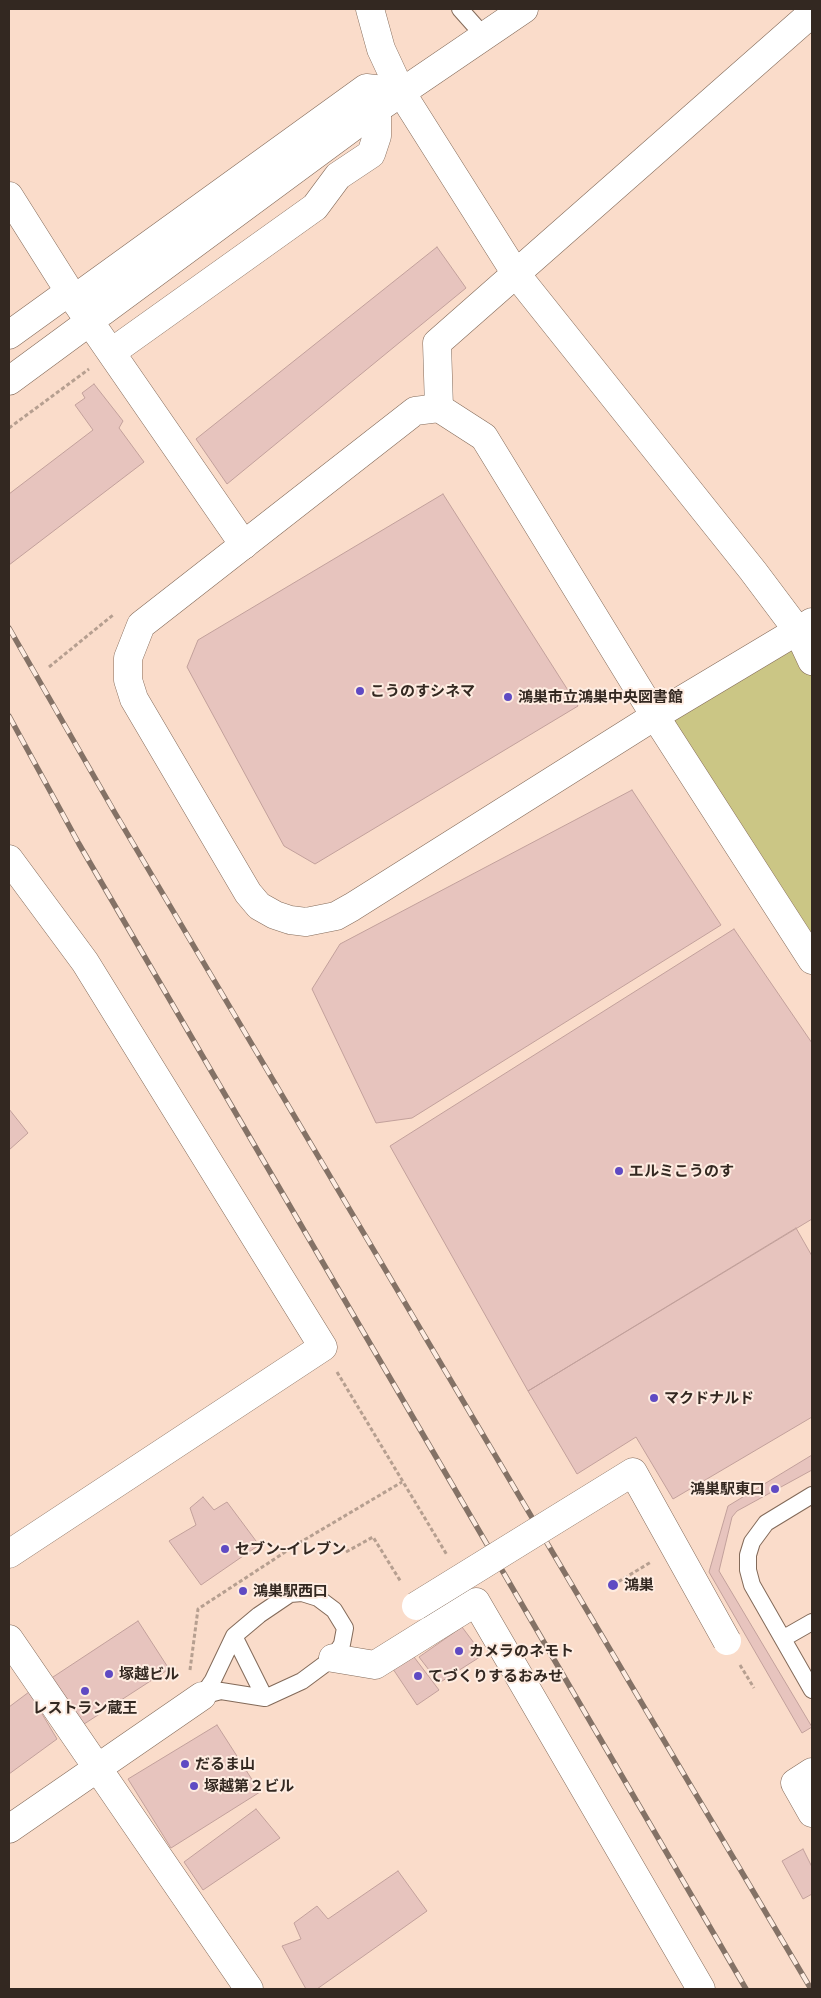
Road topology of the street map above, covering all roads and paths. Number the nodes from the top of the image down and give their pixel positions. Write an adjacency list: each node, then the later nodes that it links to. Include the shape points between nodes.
1 (370, 9): 6 (street, via 381,49)
2 (460, 9): 5 (lane)
3 (524, 9): 5 (street)
4 (812, 13): 9 (street)
5 (484, 36): 6 (street)
6 (401, 92): 7 (street); 9 (street); 10 (street, via 366,88)
7 (377, 109): 12 (street, via 377,136 371,154 338,176 315,207); 13 (street)
8 (9, 196): 10 (street)
9 (516, 274): 14 (street, via 437,343); 17 (street, via 753,571)
10 (72, 295): 11 (street); 12 (street)
11 (9, 335)
12 (112, 352): 15 (path); 16 (street)
13 (9, 381)
14 (439, 408): 16 (street, via 415,411); 19 (street, via 484,437)
15 (9, 428)
16 (244, 545): 19 (street, via 142,625 128,658 128,680 134,699 248,892 259,906 274,915 306,922 336,916)
17 (805, 626): 18 (street); 19 (street)
18 (812, 661)
19 (655, 716): 21 (street)
20 (9, 859): 22 (street, via 85,962)
21 (812, 960)
22 (323, 1348): 26 (street); 27 (path)
23 (812, 1495): 32 (lane, via 766,1523 752,1542 748,1555 752,1585)
24 (675, 1547): 28 (path); 29 (street, bridge, via 633,1472); 34 (street, bridge)
25 (346, 1552): 29 (path, via 373,1537)
26 (9, 1554)
27 (452, 1562)
28 (612, 1585)
29 (416, 1606)
30 (812, 1622): 32 (lane)
31 (234, 1636): 35 (lane, via 259,1614 290,1594 302,1592 318,1598 334,1610 345,1628 342,1644); 37 (lane); 38 (lane)
32 (784, 1638): 36 (lane)
33 (9, 1639): 39 (street)
34 (727, 1641)
35 (333, 1658): 38 (lane, via 302,1680); 44 (street, via 375,1665 476,1602)
36 (812, 1690)
37 (202, 1696): 38 (lane, via 221,1691); 39 (street)
38 (265, 1698)
39 (97, 1768): 42 (street); 43 (street)
40 (812, 1772): 41 (street, via 795,1783)
41 (812, 1813)
42 (9, 1829)
43 (249, 1989)
44 (700, 1989)

